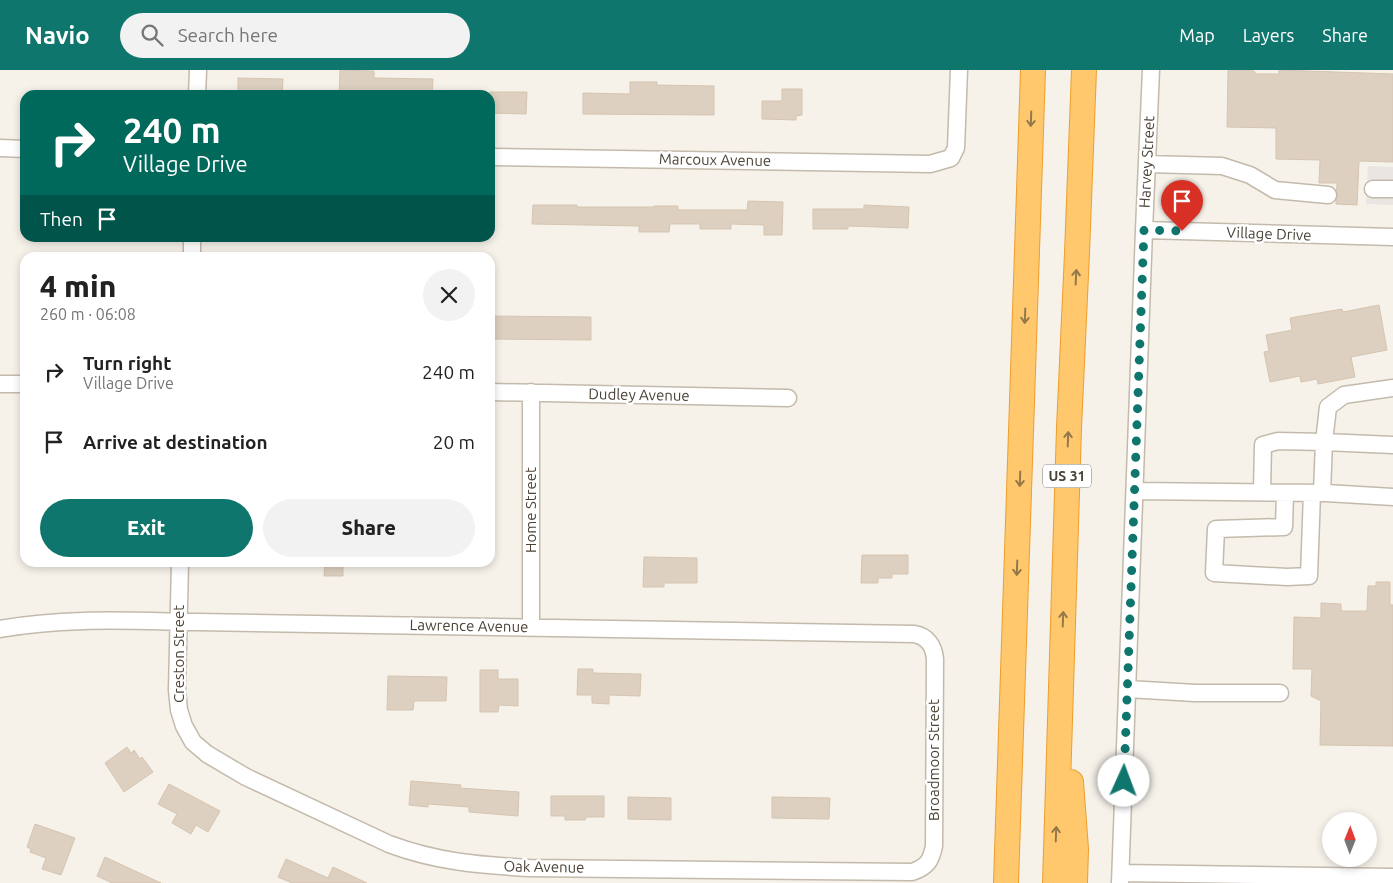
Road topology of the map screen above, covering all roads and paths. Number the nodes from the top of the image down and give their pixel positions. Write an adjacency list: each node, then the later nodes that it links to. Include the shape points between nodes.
1 (198, 70): 6 (street)
2 (959, 70): 9 (street, Marcoux Avenue, via 956,148 950,158 941,162)
3 (1032, 70): 33 (highway, one-way to 33)
4 (1084, 70): 35 (highway, US 31, one-way to 4)
5 (1152, 70): 10 (street, Harvey Street)
6 (198, 90)
7 (0, 148): 8 (street)
8 (20, 149)
9 (495, 157)
10 (1147, 164): 13 (street, via 1222,166 1250,175 1275,190); 14 (street, Harvey Street)
11 (1373, 189): 12 (street)
12 (1393, 189)
13 (1328, 195)
14 (1144, 230): 15 (street, Village Drive); 24 (street, Harvey Street)
15 (1393, 237)
16 (0, 384): 17 (street)
17 (20, 384)
18 (1393, 388): 22 (street, via 1344,395 1328,407)
19 (495, 392): 20 (street, Dudley Avenue)
20 (531, 392): 21 (street, Dudley Avenue); 31 (street, Home Street)
21 (788, 398)
22 (1324, 442): 23 (street); 25 (street, via 1278,441 1263,445); 27 (street)
23 (1393, 445)
24 (1135, 491): 25 (street); 36 (street, Harvey Street)
25 (1262, 492): 26 (street)
26 (1285, 493): 27 (street); 27 (street, via 1284,527 1216,529 1214,573 1309,576)
27 (1317, 493): 28 (street)
28 (1393, 498)
29 (180, 567): 30 (street, Creston Street)
30 (178, 622): 31 (street, Lawrence Avenue); 32 (street, Lawrence Avenue, via 70,622); 38 (street, Creston Street, via 176,690 184,726)
31 (531, 627): 34 (street, Lawrence Avenue, via 914,634 927,640)
32 (0, 629)
33 (1014, 634): 47 (highway, via 996,779); 48 (highway)
34 (933, 648): 39 (street, Broadmoor Street, via 934,846 932,858)
35 (1062, 659): 49 (highway, US 31, one-way to 35); 50 (highway, via 1076,849)
36 (1128, 688): 37 (street, via 1195,693); 43 (street, Harvey Street)
37 (1280, 693)
38 (193, 742): 40 (street, Oak Avenue, via 246,777 404,850)
39 (924, 868): 42 (street, Oak Avenue, via 912,872)
40 (529, 876): 41 (street, Oak Avenue)
41 (757, 876): 42 (street, Oak Avenue)
42 (844, 877)
43 (1121, 878): 44 (street)
44 (1175, 878): 46 (street)
45 (1393, 878): 46 (street)
46 (1318, 880)
47 (992, 883)
48 (1006, 883)
49 (1055, 883)
50 (1075, 883)

